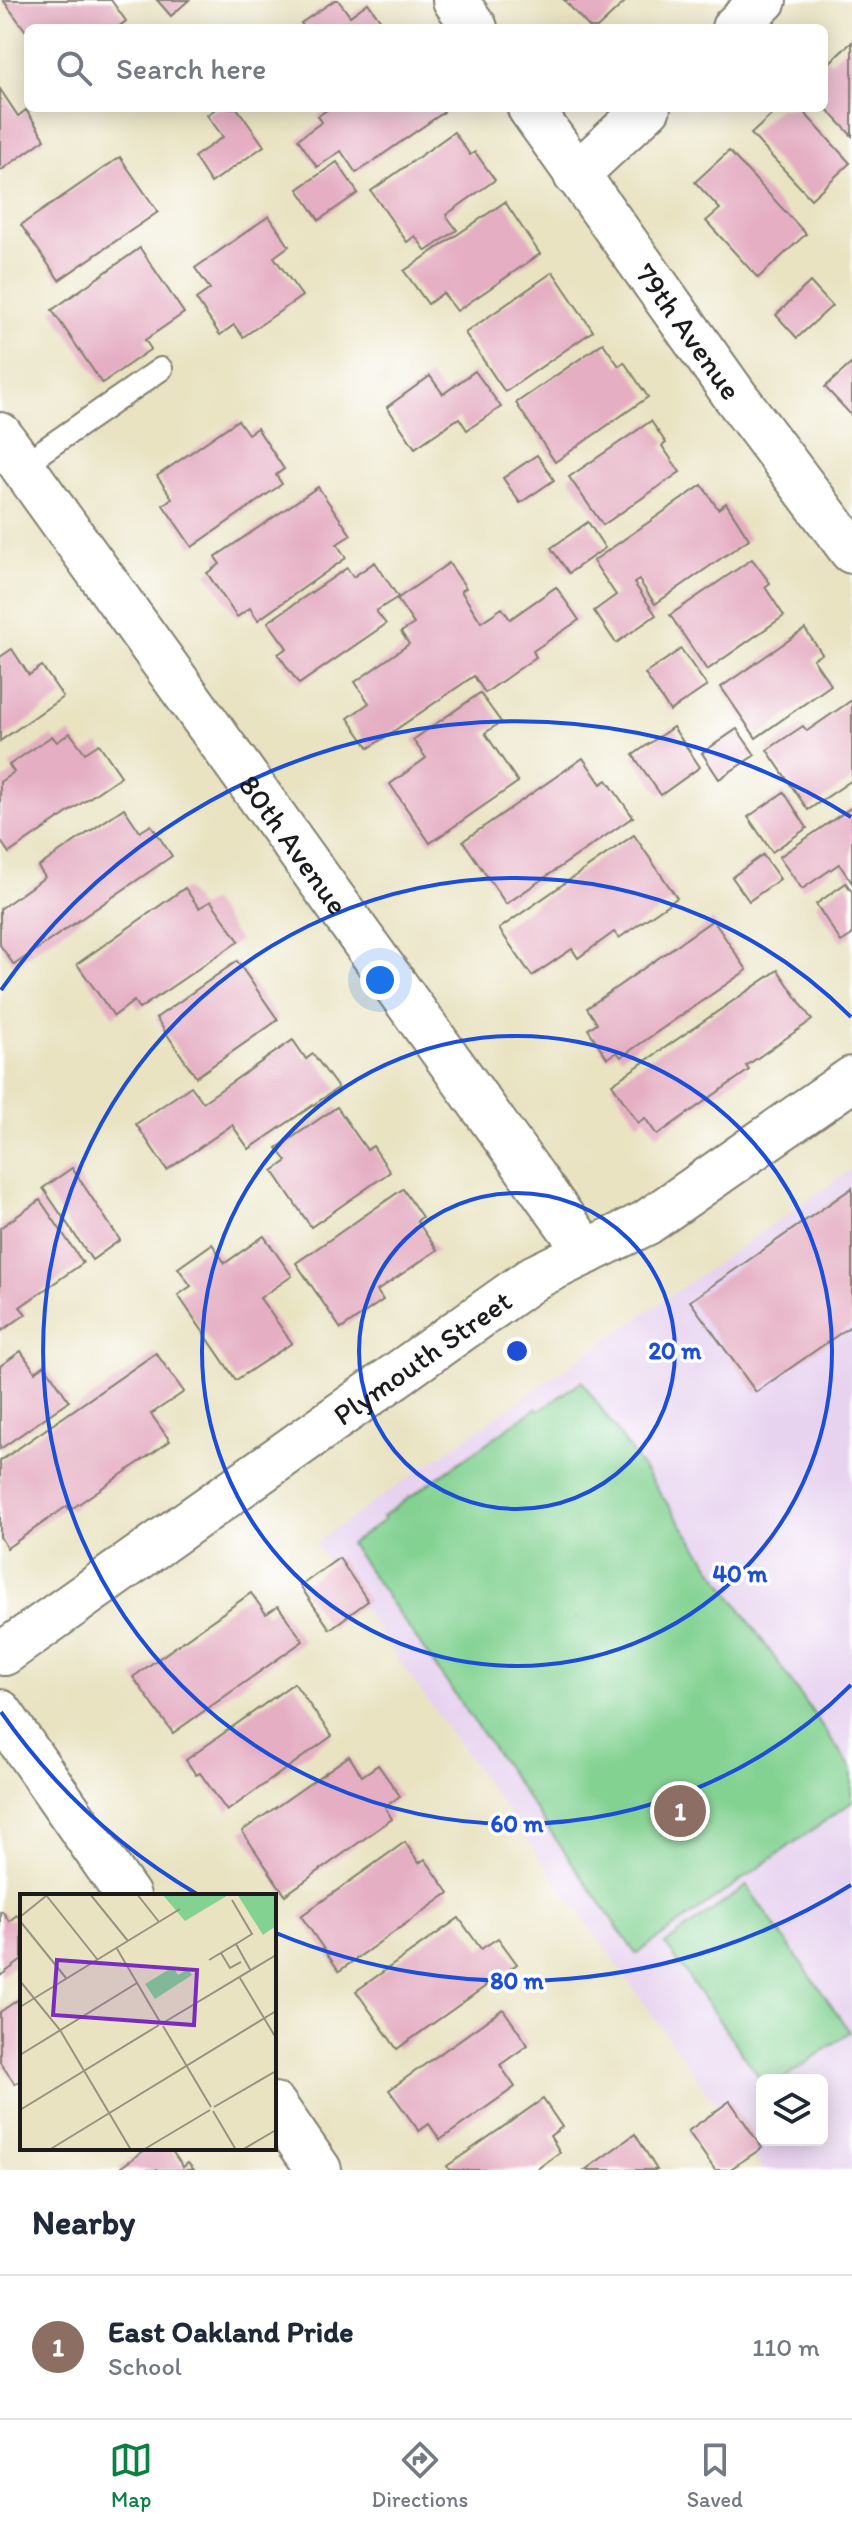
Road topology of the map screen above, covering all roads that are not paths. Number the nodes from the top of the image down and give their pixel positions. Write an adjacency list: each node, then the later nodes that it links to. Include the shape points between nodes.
1 (455, 0): 3 (street)
2 (764, 0): 4 (street)
3 (472, 24)
4 (738, 24)
5 (533, 112): 7 (street, 79th Avenue)
6 (644, 112): 7 (street)
7 (576, 175): 10 (street, 79th Avenue)
8 (161, 369): 9 (lane)
9 (10, 450): 12 (street, 80th Avenue)
10 (852, 551)
11 (852, 1079): 12 (street, Plymouth Street, via 646,1223)
12 (587, 1252): 13 (street, Plymouth Street, via 535,1277)
13 (2, 1651): 14 (street, via 11,1681)
14 (0, 1700)
15 (0, 1712): 16 (street)
16 (127, 1894)
17 (276, 2108): 18 (street)
18 (319, 2170)

